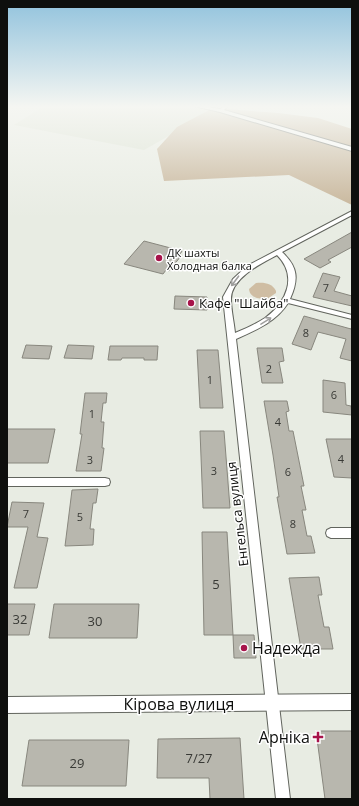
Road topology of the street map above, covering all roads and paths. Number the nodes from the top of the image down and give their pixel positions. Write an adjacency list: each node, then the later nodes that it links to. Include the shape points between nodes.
1 (333, 144): 2 (street)
2 (352, 149)
3 (352, 213): 4 (street, Енгельса вулиця)
4 (278, 252): 5 (street, via 290,265 293,278); 7 (street, Енгельса вулиця, one-way to 7, via 240,274 232,284 226,297)
5 (287, 300): 6 (street); 7 (street, one-way to 5, via 274,316)
6 (352, 317)
7 (231, 338): 13 (street, Енгельса вулиця)
8 (7, 482): 9 (street)
9 (105, 482)
10 (331, 533): 11 (street)
11 (352, 533)
12 (352, 702): 13 (street, Кірова вулиця)
13 (274, 703): 14 (street, Кірова вулиця); 15 (street, Енгельса вулиця)
14 (7, 705)
15 (284, 799)

